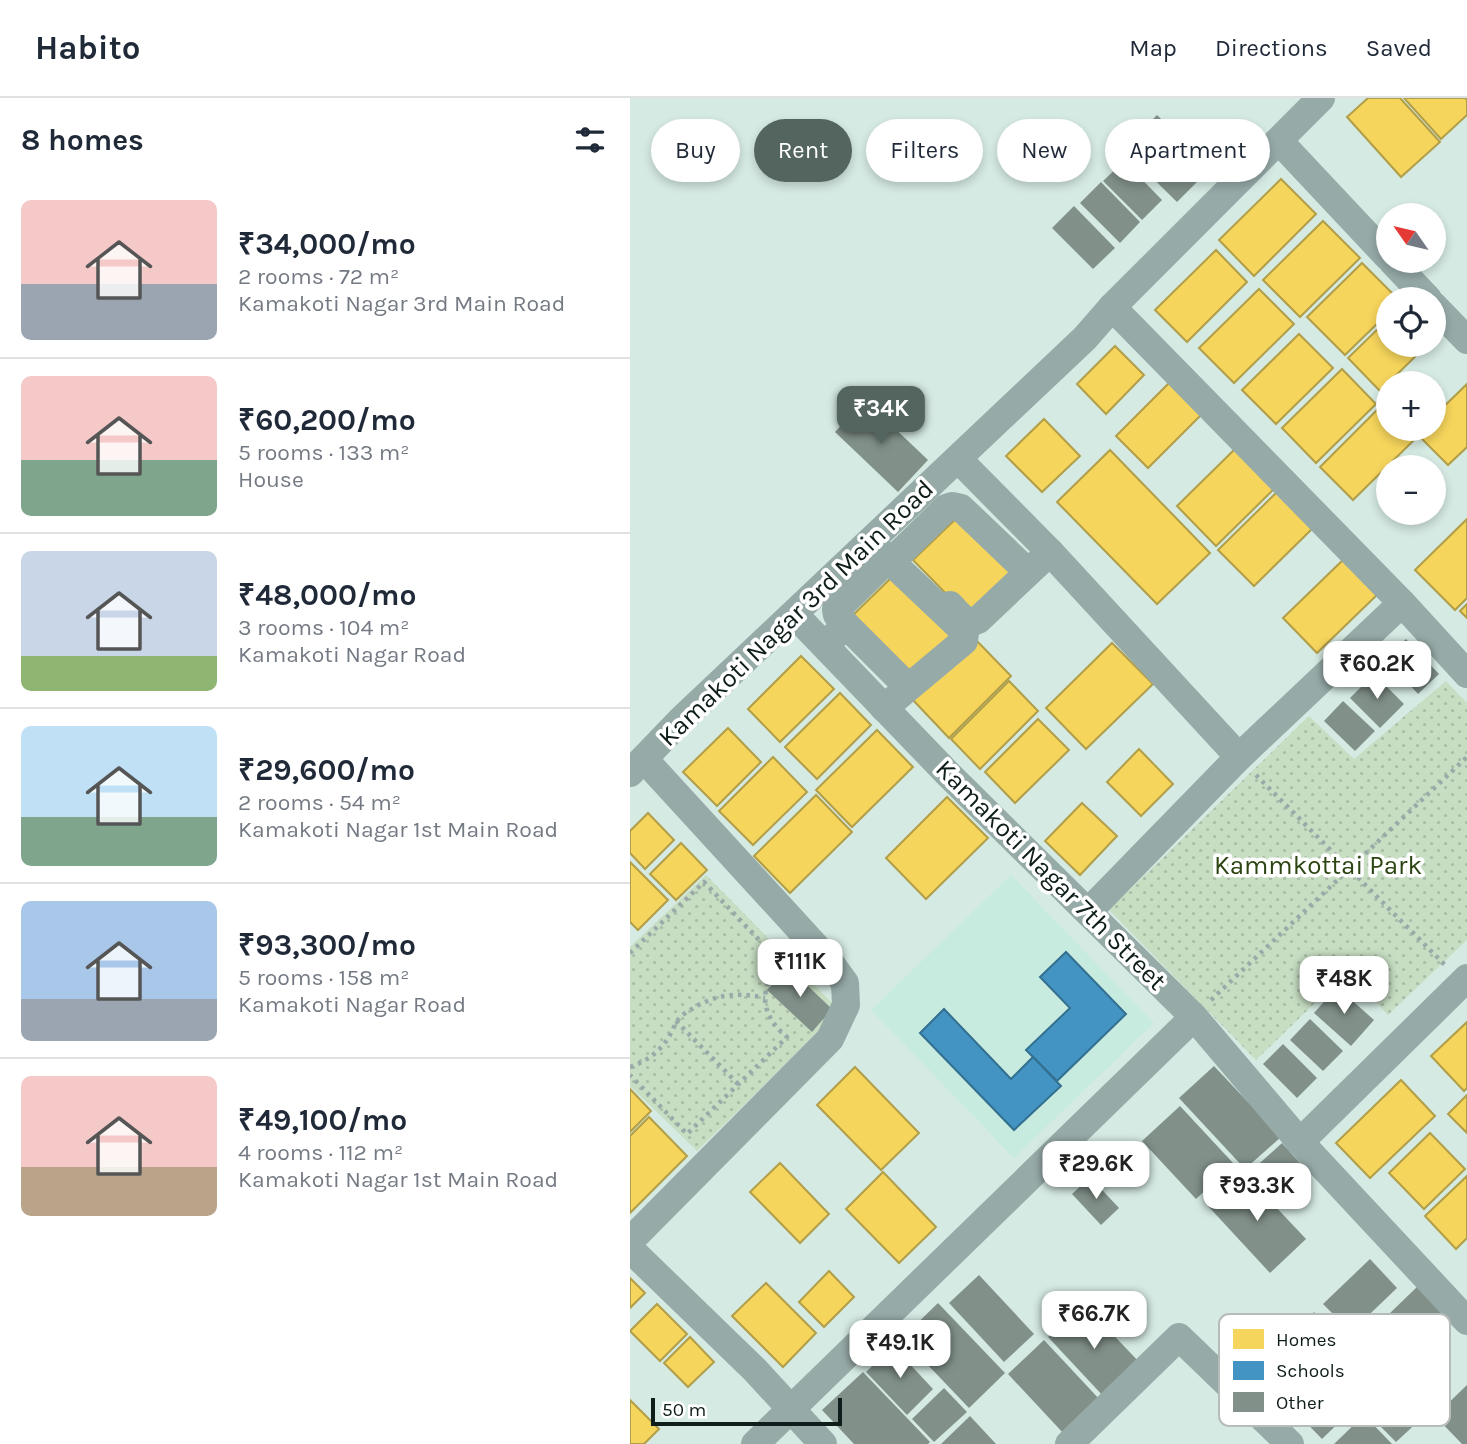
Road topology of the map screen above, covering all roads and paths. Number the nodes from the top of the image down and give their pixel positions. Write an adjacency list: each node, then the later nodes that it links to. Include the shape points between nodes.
1 (1315, 100): 2 (street, Kamakoti Nagar 3rd Main Road)
2 (1279, 141): 3 (street); 6 (street, Kamakoti Nagar 3rd Main Road)
3 (1376, 244)
4 (1403, 273): 5 (street)
5 (1417, 287)
6 (1112, 307): 9 (street, Kamakoti Nagar 3rd Main Road); 13 (street)
7 (1446, 319): 8 (street)
8 (1467, 341)
9 (958, 459): 10 (street, Kamakoti Nagar 3rd Main Road); 11 (street)
10 (884, 547): 12 (street, via 953,506 961,508); 12 (street, via 972,623); 14 (street, Kamakoti Nagar 3rd Main Road); 15 (street, via 836,610); 18 (street, via 965,632 964,641)
11 (1050, 552): 12 (street); 20 (street)
12 (1028, 572)
13 (1402, 603): 17 (street); 20 (street)
14 (794, 614): 16 (street, Kamakoti Nagar 7th Street); 22 (street, Kamakoti Nagar 3rd Main Road)
15 (846, 625): 16 (street); 18 (street)
16 (825, 645): 19 (street, Kamakoti Nagar 7th Street)
17 (1467, 674)
18 (908, 687): 19 (street)
19 (884, 708): 24 (street, Kamakoti Nagar 7th Street)
20 (1239, 757): 23 (path); 24 (street)
21 (1467, 757): 23 (path)
22 (637, 766): 33 (street, via 845,983 846,1005 830,1039)
23 (1350, 869): 26 (path); 28 (path)
24 (1089, 911): 28 (street, Kamakoti Nagar 7th Street)
25 (630, 953): 27 (path, via 704,882 781,962 769,978)
26 (1466, 983): 34 (street)
27 (765, 998): 29 (path, via 715,998); 32 (path, via 771,1020 787,1037)
28 (1194, 1017): 34 (street, Kamakoti Nagar 7th Street); 39 (street)
29 (676, 1021): 30 (path, via 654,1054); 32 (path)
30 (630, 1067)
31 (630, 1075): 32 (path, via 687,1134)
32 (738, 1084): 33 (path)
33 (762, 1108): 35 (street)
34 (1300, 1142): 37 (street, Kamakoti Nagar 7th Street)
35 (630, 1241)
36 (630, 1249): 39 (street)
37 (1467, 1321)
38 (1219, 1375): 43 (street, via 1179,1336)
39 (790, 1410): 41 (street); 42 (street)
40 (1272, 1426): 44 (street)
41 (755, 1444)
42 (823, 1444)
43 (1069, 1444)
44 (1290, 1444)

